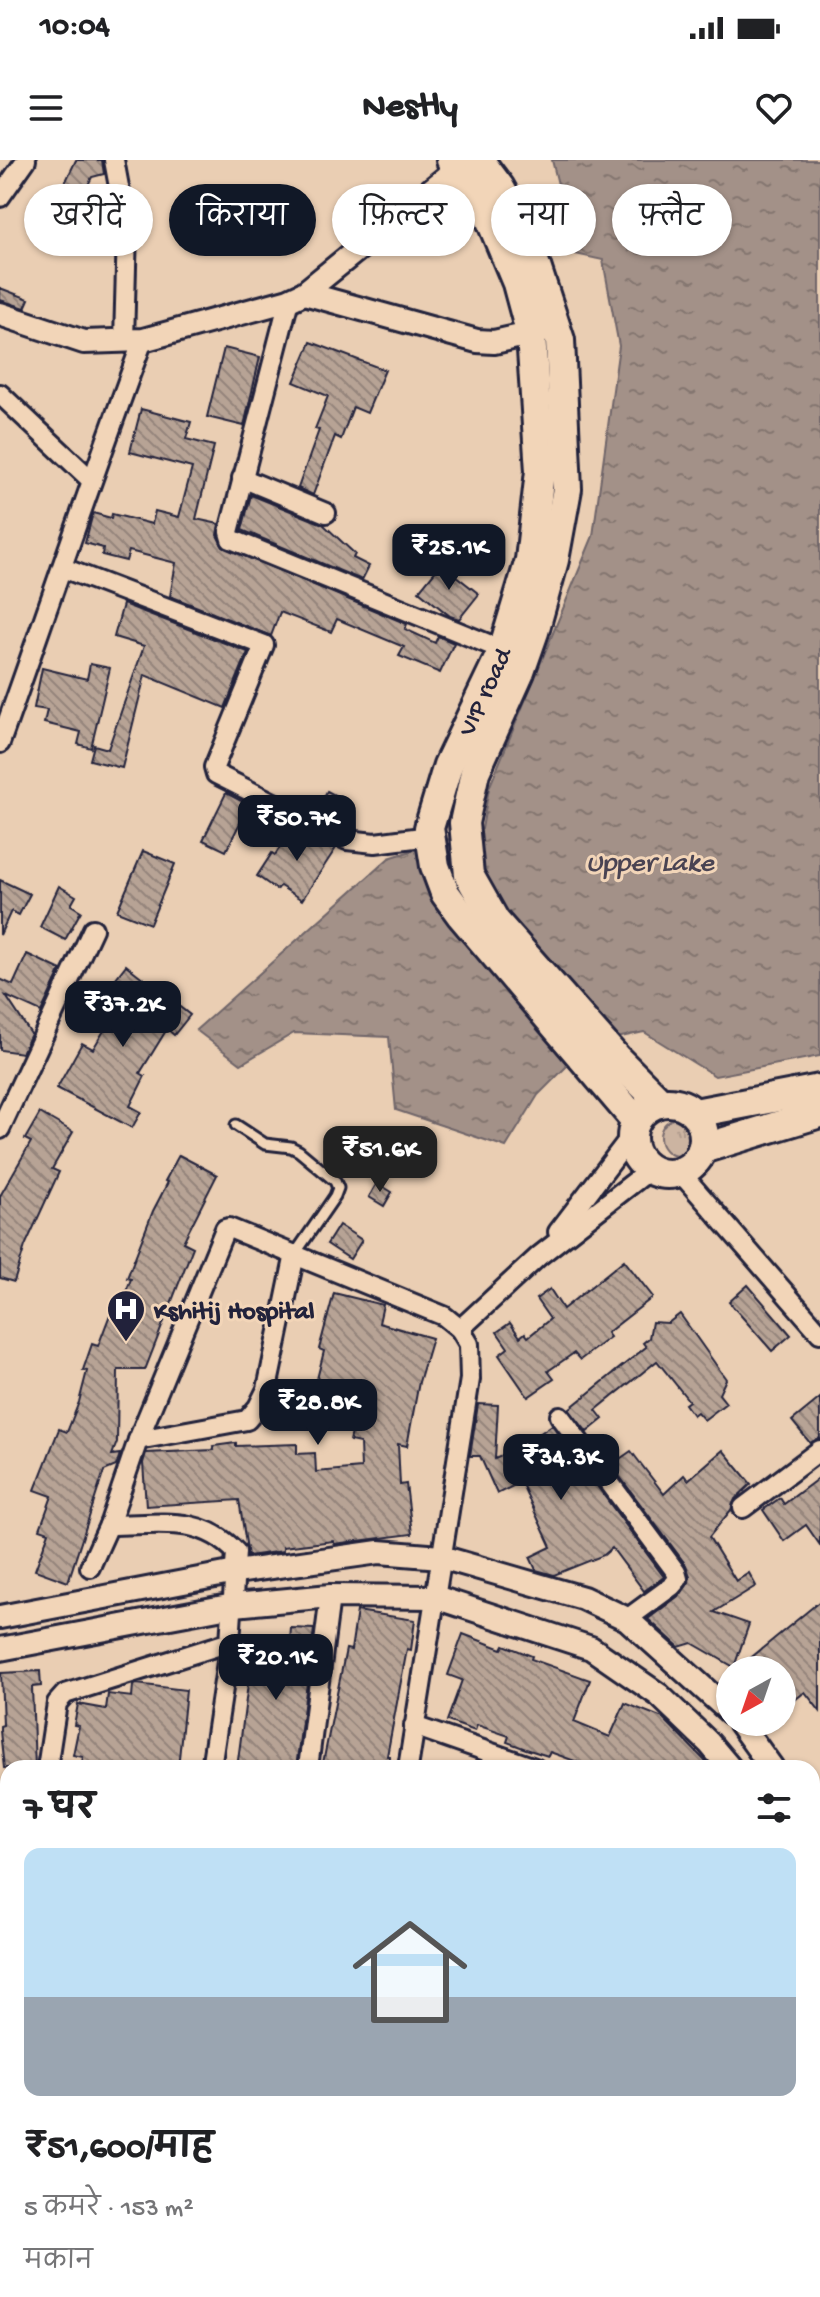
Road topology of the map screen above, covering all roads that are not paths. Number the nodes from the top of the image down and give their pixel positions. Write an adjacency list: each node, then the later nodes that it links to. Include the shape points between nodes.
1 (26, 160): 4 (street)
2 (114, 160): 8 (street, via 127,230)
3 (464, 162): 5 (street); 7 (main road, VIP road, via 500,188 525,233)
4 (0, 197)
5 (297, 296): 7 (street, via 477,341); 8 (street); 10 (street)
6 (0, 314): 8 (street, via 84,342)
7 (543, 331): 14 (main road, VIP road, via 540,471 530,560); 18 (main road, VIP road, via 560,340 567,489 534,632 475,772 464,823 469,875 495,921)
8 (134, 341): 11 (street)
9 (0, 394): 11 (street)
10 (242, 478): 12 (street); 14 (street, via 231,539)
11 (91, 480): 13 (street)
12 (326, 513)
13 (63, 568): 15 (street); 16 (street, via 264,645 214,767 216,774 347,840)
14 (503, 650): 16 (main road, VIP road, via 448,765)
15 (0, 743)
16 (430, 840): 18 (main road, VIP road, via 445,893 461,915)
17 (93, 929): 25 (street)
18 (607, 1067): 20 (main road, VIP road); 24 (main road, VIP road)
19 (820, 1089): 21 (main road, VIP road)
20 (660, 1102): 21 (main road, VIP road); 24 (main road, via 646,1109)
21 (695, 1113): 26 (main road, via 703,1130)
22 (820, 1113): 26 (main road)
23 (236, 1125): 29 (lane, via 265,1144 299,1151 335,1181 335,1196)
24 (634, 1128): 27 (main road, VIP road, via 634,1150); 30 (street)
25 (0, 1129)
26 (702, 1149): 28 (main road)
27 (651, 1169): 28 (main road); 30 (street)
28 (680, 1172): 32 (street)
29 (295, 1254): 31 (street, via 444,1316); 34 (street, via 267,1389 258,1407 247,1420); 34 (street, via 225,1229)
30 (539, 1256): 31 (street)
31 (460, 1329): 38 (street, via 469,1344 470,1379)
32 (820, 1333)
33 (560, 1416): 45 (street, via 676,1572 672,1586)
34 (138, 1440): 37 (street)
35 (820, 1450): 36 (street)
36 (743, 1508)
37 (109, 1525): 39 (street); 40 (street, via 197,1525 222,1537 236,1552)
38 (441, 1557): 40 (street, via 379,1552); 42 (street); 45 (street, via 583,1598)
39 (90, 1567)
40 (236, 1572): 43 (street); 44 (street)
41 (330, 1596): 42 (street); 43 (street); 53 (street)
42 (435, 1597): 49 (street); 56 (street, via 591,1648 659,1695)
43 (234, 1605): 46 (street); 47 (street)
44 (0, 1617)
45 (627, 1619): 48 (street)
46 (230, 1642): 51 (street, via 65,1694 57,1703); 52 (street)
47 (0, 1649)
48 (716, 1699)
49 (414, 1726): 54 (street); 55 (street)
50 (749, 1736): 57 (street)
51 (48, 1760)
52 (212, 1760)
53 (309, 1760)
54 (409, 1760)
55 (512, 1760)
56 (723, 1760)
57 (766, 1760)

